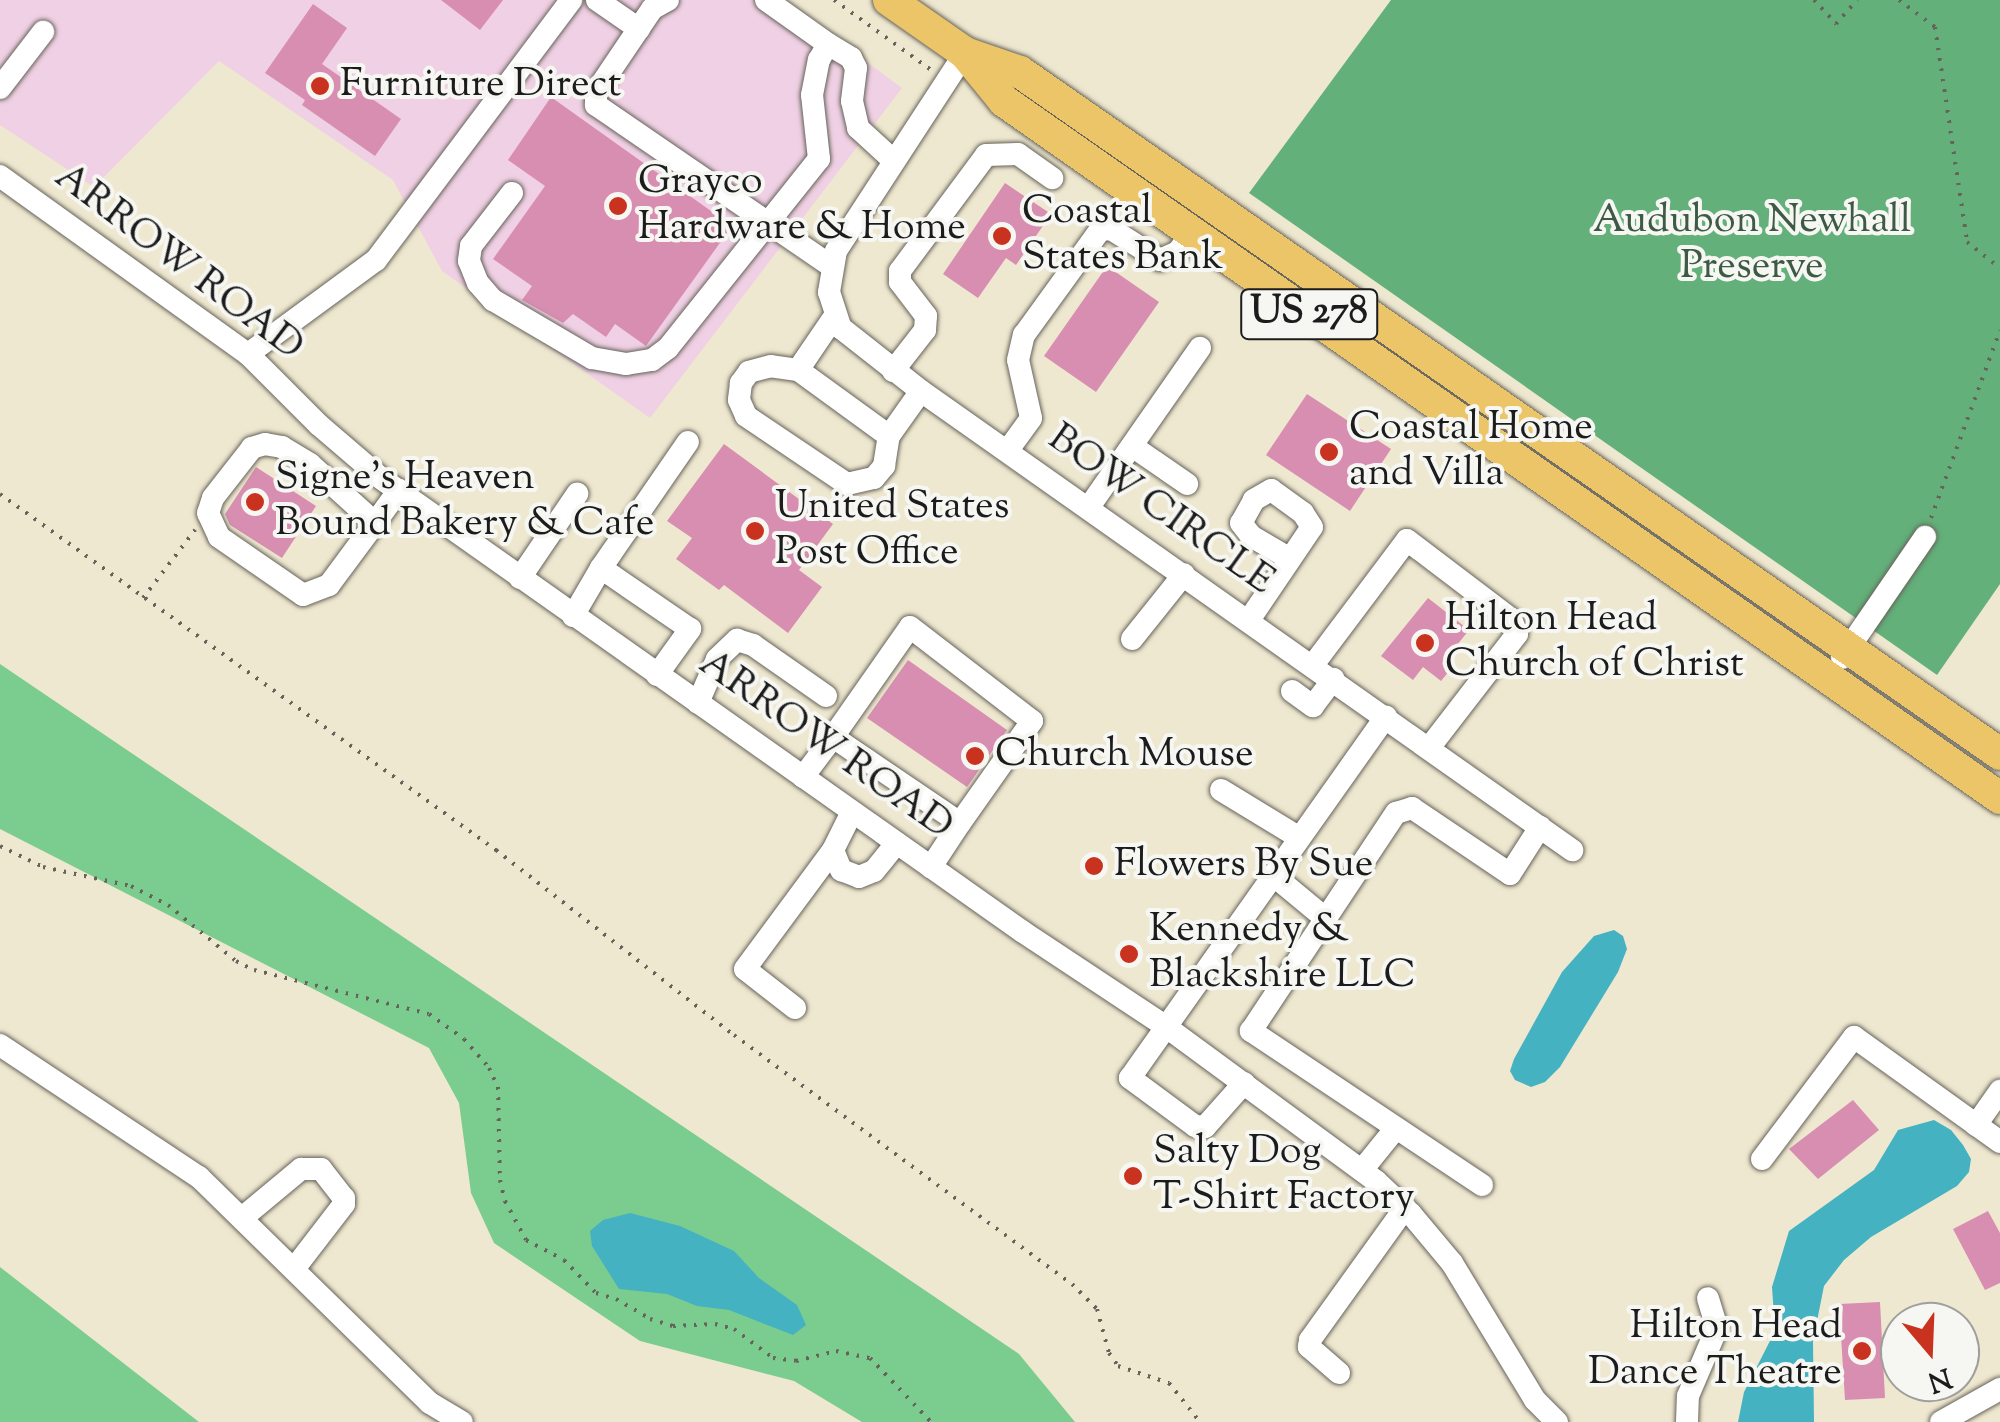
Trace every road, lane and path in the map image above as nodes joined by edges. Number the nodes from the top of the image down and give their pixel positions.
1 (570, 0) edge
2 (597, 0) edge
3 (668, 0) edge
4 (766, 0) edge
5 (889, 0) edge
6 (1814, 0) edge
7 (1857, 0) edge
8 (1899, 0) edge
9 (639, 29) junction
10 (43, 32) dead end
11 (828, 44) junction
12 (965, 53) junction
13 (0, 88) edge
14 (894, 161) junction
15 (0, 176) edge
16 (1052, 178) dead end
17 (512, 192) dead end
18 (768, 224) junction
19 (1192, 232) junction
20 (831, 266) junction
21 (2000, 268) edge
22 (834, 317) junction
23 (2000, 330) edge
24 (1200, 348) dead end
25 (248, 354) junction
26 (798, 370) junction
27 (893, 371) junction
28 (921, 391) junction
29 (889, 436) junction
30 (333, 437) junction
31 (688, 442) dead end
32 (1132, 446) junction
33 (1008, 450) junction
34 (310, 464) junction
35 (1188, 484) dead end
36 (399, 490) junction
37 (0, 494) edge
38 (578, 494) dead end
39 (1089, 507) junction
40 (208, 513) junction
41 (375, 523) junction
42 (1924, 537) joint
43 (1290, 559) dead end
44 (601, 568) junction
45 (1184, 574) junction
46 (520, 578) junction
47 (143, 598) junction
48 (573, 616) junction
49 (1248, 620) junction
50 (1132, 638) dead end
51 (1850, 648) junction
52 (1313, 665) junction
53 (658, 675) junction
54 (1828, 677) junction
55 (1334, 679) junction
56 (1292, 691) dead end
57 (826, 696) dead end
58 (698, 703) junction
59 (1386, 716) junction
60 (833, 736) junction
61 (1430, 748) junction
62 (2000, 754) edge
63 (803, 778) junction
64 (1221, 790) dead end
65 (2000, 798) edge
66 (852, 812) junction
67 (960, 823) junction
68 (1540, 827) junction
69 (1300, 838) junction
70 (897, 843) junction
71 (0, 846) edge
72 (832, 850) junction
73 (1572, 850) dead end
74 (931, 867) junction
75 (1273, 875) junction
76 (1326, 919) junction
77 (795, 1008) dead end
78 (1165, 1026) junction
79 (0, 1045) edge
80 (1244, 1083) junction
81 (2000, 1091) edge
82 (1976, 1125) junction
83 (1396, 1128) junction
84 (2000, 1142) edge
85 (1762, 1159) dead end
86 (1362, 1170) junction
87 (1482, 1185) dead end
88 (1405, 1208) junction
89 (242, 1218) junction
90 (294, 1269) junction
91 (1708, 1298) dead end
92 (1338, 1373) dead end
93 (2000, 1388) edge
94 (462, 1422) edge
95 (931, 1422) edge
96 (1200, 1422) edge
97 (1556, 1422) edge
98 (1687, 1422) edge
99 (1941, 1422) edge

1 - 25 street
2 - 9 street
3 - 9 street
4 - 11 street
5 - 12 highway, US 278
6 - 7 path
8 - 21 path
9 - 18 street
10 - 13 street
11 - 14 street
11 - 18 street
12 - 14 street
12 - 19 highway, US 278
12 - 51 highway, US 278
14 - 20 street
15 - 25 street, ARROW ROAD
16 - 27 street
17 - 18 street
18 - 20 street
19 - 33 street
19 - 54 highway, US 278
20 - 22 street
22 - 26 street
22 - 27 street, BOW CIRCLE
23 - 42 path
24 - 32 street
25 - 30 street, ARROW ROAD
26 - 29 street
26 - 29 street
27 - 28 street, BOW CIRCLE
28 - 29 street
28 - 33 street, BOW CIRCLE
30 - 34 street
30 - 36 street, ARROW ROAD
31 - 44 street
32 - 35 street
32 - 39 street
33 - 39 street, BOW CIRCLE
34 - 40 street
34 - 41 street
36 - 41 street
36 - 46 street, ARROW ROAD
37 - 47 path
38 - 46 street
39 - 45 street, BOW CIRCLE
40 - 41 street
40 - 47 path
42 - 51 street
43 - 49 street
44 - 48 street
44 - 53 street
45 - 49 street, BOW CIRCLE
45 - 50 street
46 - 48 street, ARROW ROAD
47 - 96 path
48 - 53 street, ARROW ROAD
49 - 52 street, BOW CIRCLE
51 - 54 street
51 - 62 highway, US 278
52 - 55 street, BOW CIRCLE
52 - 61 street
53 - 58 street, ARROW ROAD
54 - 65 highway, US 278
55 - 56 street
55 - 59 street, BOW CIRCLE
57 - 58 street
58 - 63 street, ARROW ROAD
59 - 61 street, BOW CIRCLE
59 - 69 street
60 - 63 street
60 - 67 street
60 - 67 street
61 - 68 street, BOW CIRCLE
63 - 66 street, ARROW ROAD
64 - 69 street
66 - 70 street, ARROW ROAD
66 - 72 street
67 - 74 street
68 - 73 street, BOW CIRCLE
68 - 76 street
69 - 75 street
70 - 72 street
70 - 74 street, ARROW ROAD
71 - 95 path
72 - 77 street
74 - 78 street, ARROW ROAD
75 - 76 street
75 - 78 street
76 - 83 street
78 - 80 street, ARROW ROAD
78 - 80 street
79 - 89 street
80 - 86 street, ARROW ROAD
81 - 82 street
82 - 84 street
82 - 85 street
83 - 86 street
83 - 87 street
86 - 88 street, ARROW ROAD
88 - 92 street
88 - 97 street, ARROW ROAD
89 - 90 street
89 - 90 street
90 - 94 street
91 - 98 street
93 - 99 street

